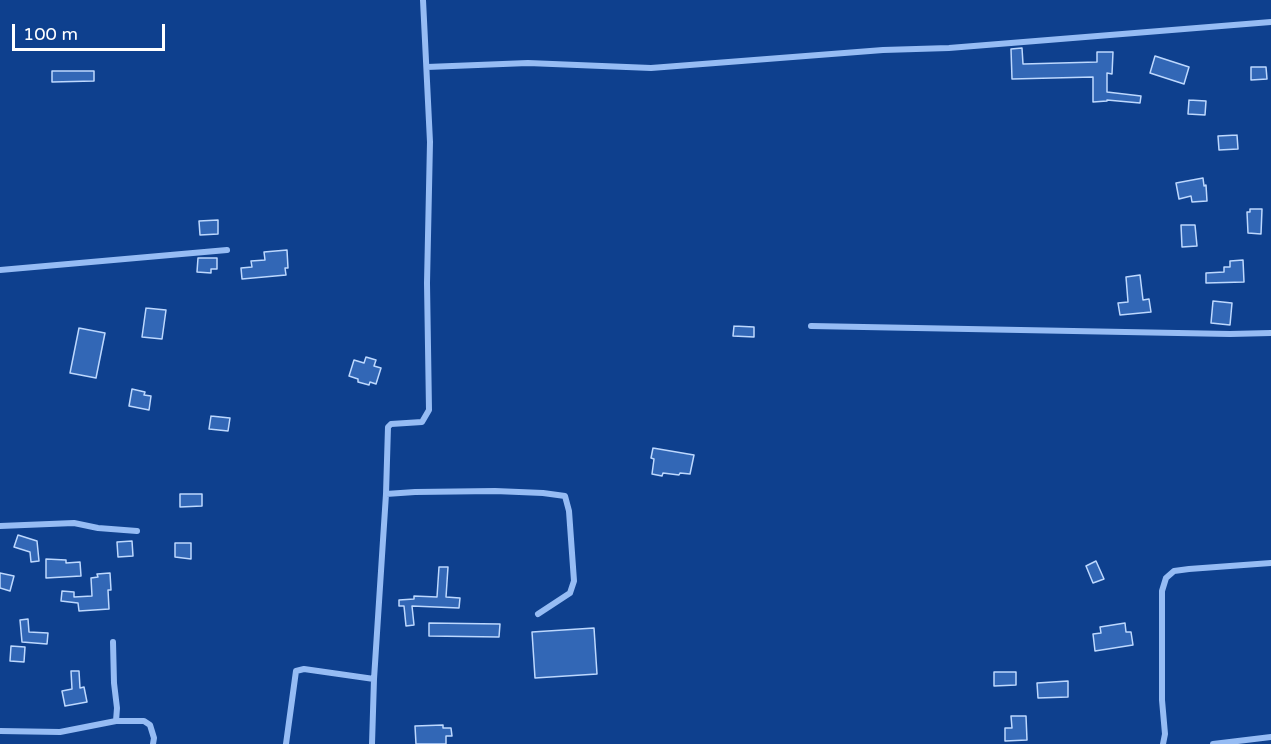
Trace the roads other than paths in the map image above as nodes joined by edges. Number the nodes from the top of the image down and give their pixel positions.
1 (423, 0) edge
2 (1271, 22) edge
3 (427, 67) junction
4 (227, 250) dead end
5 (0, 270) edge
6 (811, 327) dead end
7 (1271, 333) edge
8 (386, 494) junction
9 (0, 525) edge
10 (137, 531) dead end
11 (1271, 563) edge
12 (538, 614) dead end
13 (113, 642) dead end
14 (374, 679) junction
15 (117, 722) junction
16 (0, 731) edge
17 (1271, 737) edge
18 (153, 744) edge
19 (286, 744) edge
20 (372, 744) edge
21 (1163, 744) edge
22 (1213, 744) edge

1 - 3 street
2 - 3 street
3 - 8 street
4 - 5 street
6 - 7 street
8 - 12 street
8 - 14 street
9 - 10 street
11 - 21 street
13 - 15 street
14 - 19 street
14 - 20 street
15 - 16 street
15 - 18 street
17 - 22 street

